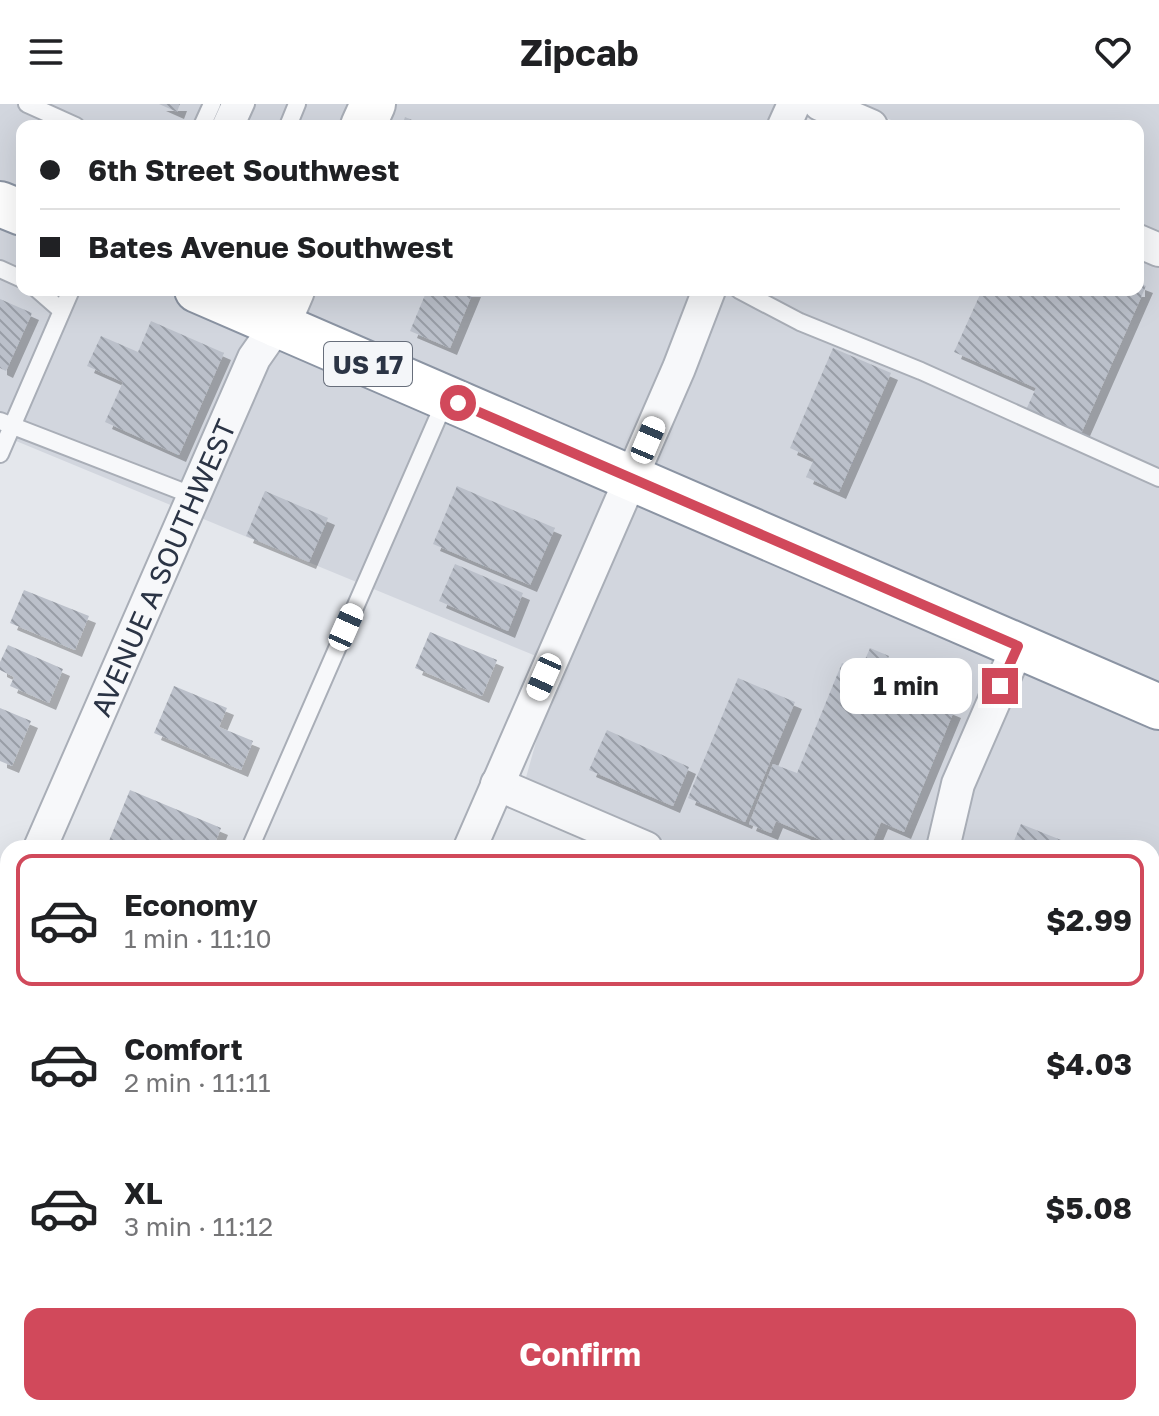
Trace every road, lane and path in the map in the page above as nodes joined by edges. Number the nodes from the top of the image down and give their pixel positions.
1 (27, 104) edge
2 (820, 104) edge
3 (63, 120) edge
4 (857, 120) edge
5 (45, 296) edge
6 (68, 296) edge
7 (226, 296) edge
8 (707, 296) edge
9 (750, 296) edge
10 (284, 308) edge
11 (62, 311) junction
12 (446, 398) junction
13 (6, 423) edge
14 (0, 454) edge
15 (631, 478) junction
16 (1159, 478) edge
17 (194, 496) junction
18 (1018, 646) junction
19 (1159, 707) edge
20 (497, 784) junction
21 (44, 840) edge
22 (253, 840) edge
23 (473, 840) edge
24 (627, 840) edge
25 (945, 840) edge

1 - 3 lane
2 - 4 street
5 - 11 lane
6 - 11 lane
7 - 10 main road, US 17
8 - 15 street
9 - 16 lane
10 - 12 main road, US 17
10 - 17 street, AVENUE A SOUTHWEST
11 - 13 lane
12 - 15 main road, US 17
12 - 22 lane
13 - 14 lane
13 - 17 lane
15 - 18 main road, US 17
15 - 20 street
17 - 21 street, AVENUE A SOUTHWEST
18 - 19 main road, US 17
18 - 25 street
20 - 23 street
20 - 24 street

